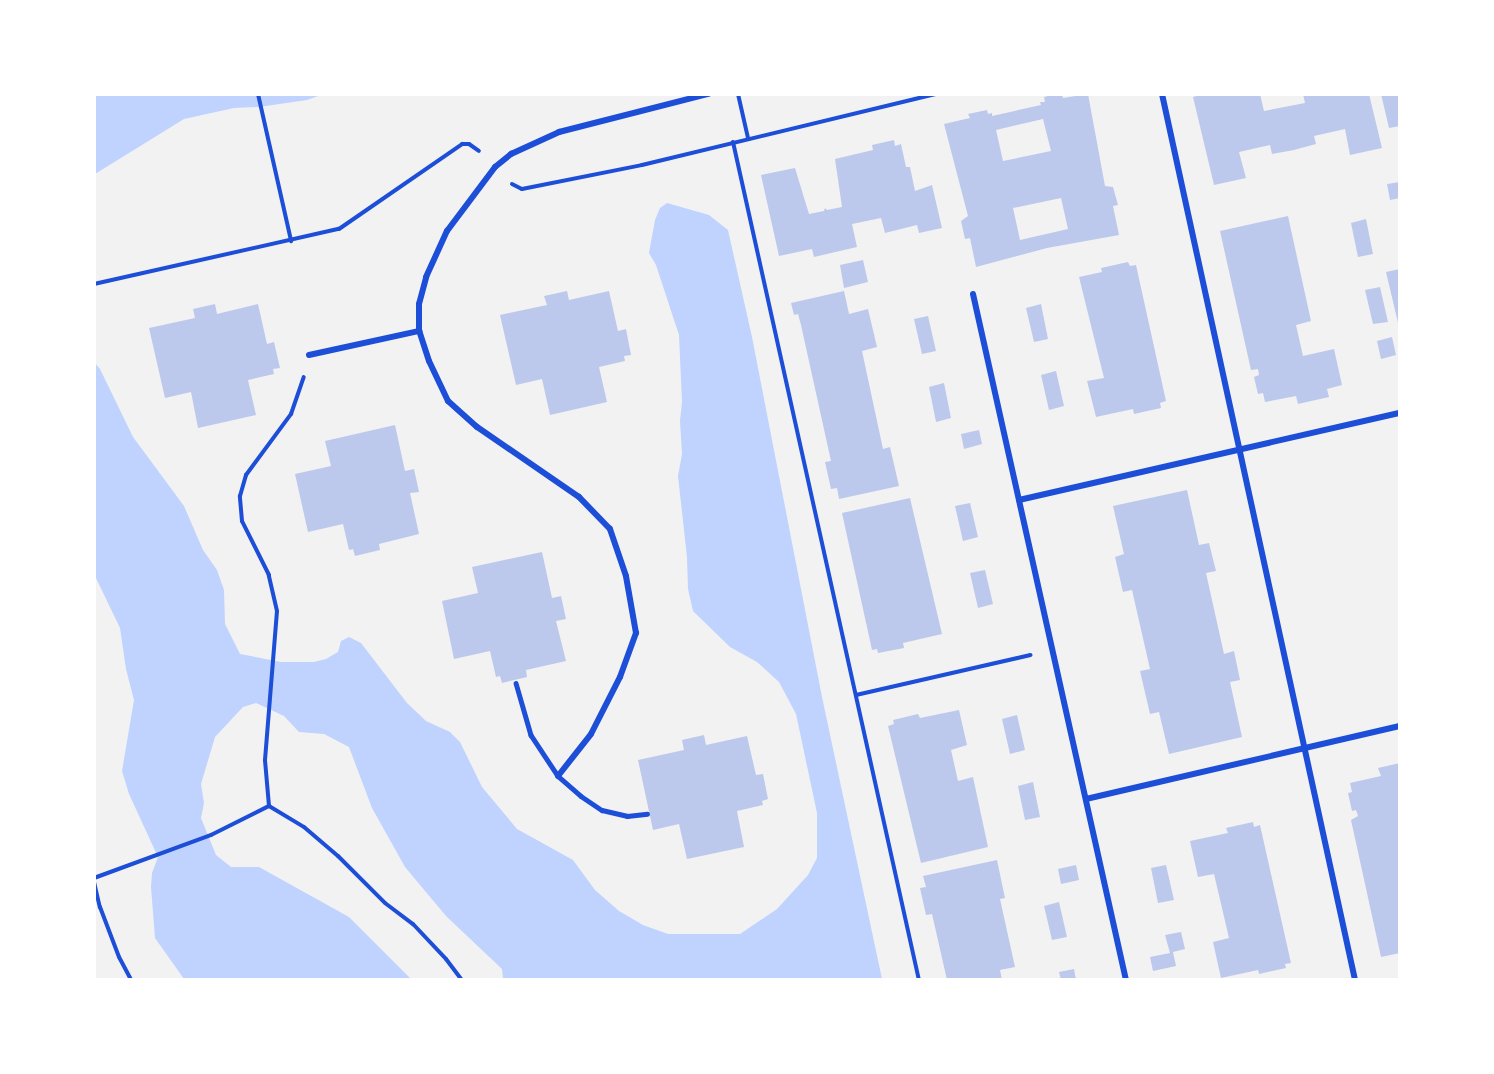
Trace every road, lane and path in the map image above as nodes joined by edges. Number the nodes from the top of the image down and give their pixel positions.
1 (258, 94) edge
2 (708, 94) edge
3 (738, 94) edge
4 (936, 94) edge
5 (1162, 94) edge
6 (748, 138) junction
7 (732, 142) junction
8 (495, 167) junction
9 (291, 241) junction
10 (94, 284) edge
11 (973, 294) dead end
12 (419, 331) junction
13 (309, 355) joint
14 (1400, 413) edge
15 (1239, 450) junction
16 (1019, 500) junction
17 (1053, 650) junction
18 (516, 683) dead end
19 (856, 695) junction
20 (1400, 726) edge
21 (1305, 748) junction
22 (558, 776) junction
23 (1086, 799) junction
24 (269, 806) junction
25 (647, 814) dead end
26 (94, 880) edge
27 (131, 980) edge
28 (462, 980) edge
29 (919, 980) edge
30 (1126, 980) edge
31 (1355, 980) edge

1 - 9 path
2 - 8 street
3 - 6 path
4 - 6 path
5 - 15 street
6 - 7 path
7 - 8 path
7 - 19 path
8 - 9 path
8 - 12 street
9 - 10 path
11 - 16 street
12 - 13 street
12 - 22 street
13 - 24 path
14 - 15 street
15 - 16 street
15 - 21 street
16 - 17 street
17 - 19 path
17 - 23 street
18 - 22 lane
19 - 29 path
20 - 21 street
21 - 23 street
21 - 31 street
22 - 25 lane
23 - 30 street
24 - 26 path
24 - 28 path
26 - 27 path

